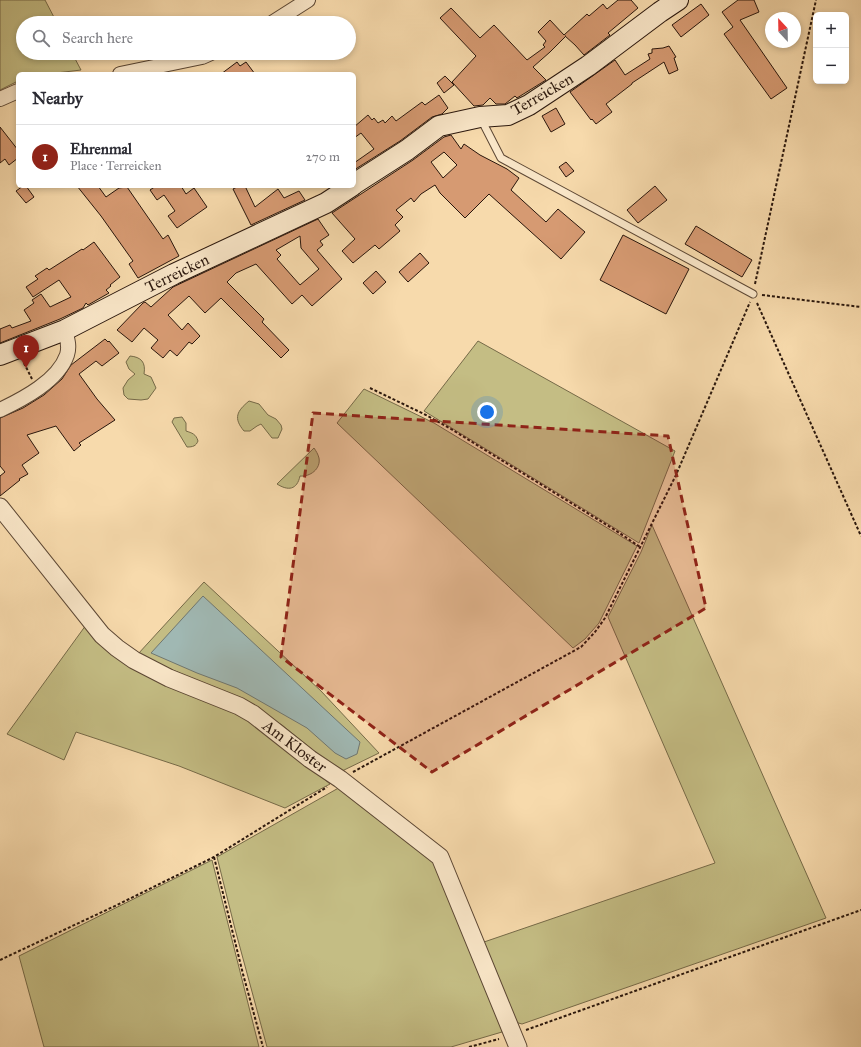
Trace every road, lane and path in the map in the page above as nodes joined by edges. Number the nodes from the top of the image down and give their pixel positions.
1 (308, 0) edge
2 (678, 0) edge
3 (816, 0) edge
4 (283, 16) edge
5 (188, 60) edge
6 (130, 72) edge
7 (16, 91) edge
8 (0, 99) edge
9 (480, 117) junction
10 (356, 183) edge
11 (348, 188) edge
12 (753, 294) junction
13 (861, 307) edge
14 (65, 330) junction
15 (9, 352) edge
16 (370, 388) dead end
17 (37, 389) junction
18 (0, 410) edge
19 (0, 507) edge
20 (861, 536) edge
21 (640, 547) junction
22 (340, 779) junction
23 (214, 857) junction
24 (861, 910) edge
25 (0, 960) edge
26 (516, 1041) edge
27 (263, 1047) edge
28 (469, 1047) edge

1 - 4 street
2 - 9 main road, Terreicken
3 - 12 path
5 - 6 street
7 - 8 street
9 - 10 main road, Terreicken
9 - 12 lane
11 - 14 main road, Terreicken
12 - 13 path
12 - 20 path
12 - 21 path
14 - 15 main road, Terreicken
14 - 17 street
15 - 17 path
16 - 21 path
17 - 18 street
19 - 22 street, Am Kloster
21 - 22 path
22 - 23 path
22 - 26 street, Am Kloster
23 - 25 path
23 - 27 path
24 - 26 path
26 - 28 path

